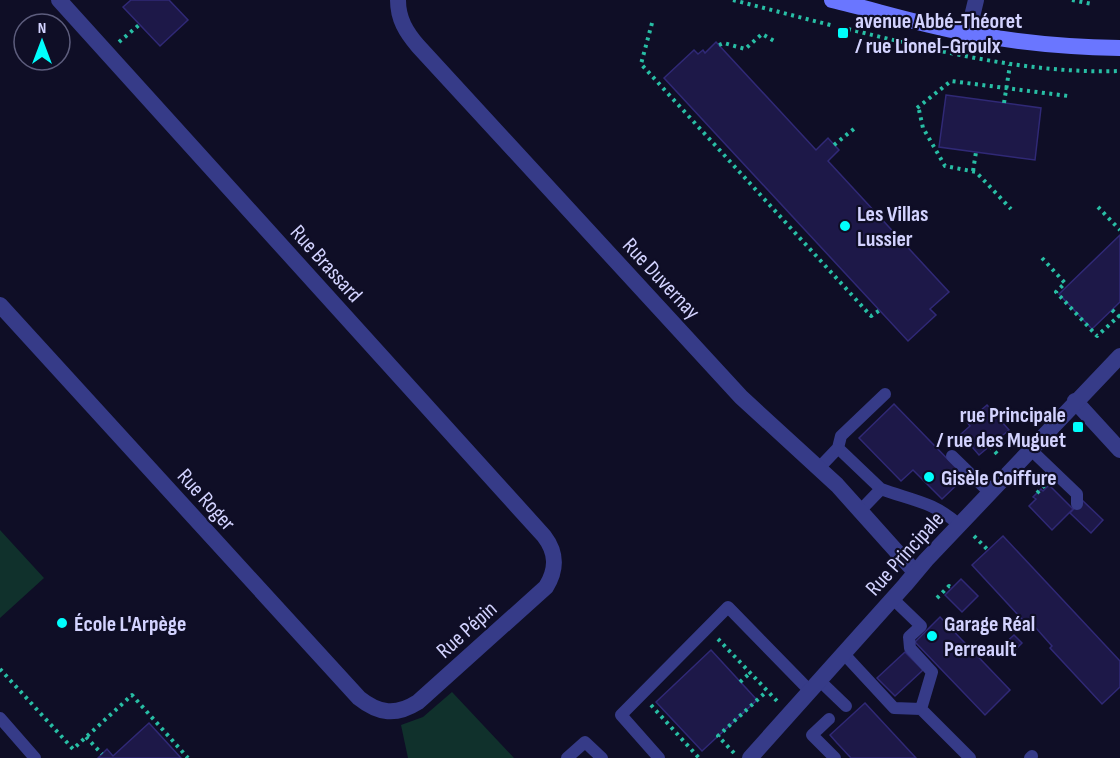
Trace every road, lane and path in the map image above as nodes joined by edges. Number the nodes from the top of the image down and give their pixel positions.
1 (59, 0) edge
2 (398, 0) edge
3 (733, 0) edge
4 (832, 0) edge
5 (976, 0) edge
6 (1072, 0) edge
7 (1092, 4) dead end
8 (652, 23) dead end
9 (139, 25) dead end
10 (834, 26) dead end
11 (848, 29) dead end
12 (968, 33) junction
13 (774, 41) dead end
14 (719, 45) dead end
15 (1120, 48) edge
16 (107, 53) junction
17 (1010, 65) junction
18 (1120, 71) edge
19 (1006, 88) junction
20 (1068, 96) dead end
21 (1004, 103) dead end
22 (855, 128) dead end
23 (834, 145) dead end
24 (976, 152) dead end
25 (973, 171) junction
26 (1098, 207) dead end
27 (1011, 209) dead end
28 (1120, 230) edge
29 (1042, 258) dead end
30 (0, 306) edge
31 (880, 310) dead end
32 (1112, 310) dead end
33 (1119, 316) edge
34 (1120, 356) edge
35 (885, 394) dead end
36 (1075, 401) junction
37 (838, 448) junction
38 (1030, 449) junction
39 (1120, 450) edge
40 (952, 456) dead end
41 (819, 468) junction
42 (1047, 483) dead end
43 (881, 489) junction
44 (989, 492) junction
45 (1037, 493) dead end
46 (1077, 504) dead end
47 (859, 512) junction
48 (965, 529) junction
49 (988, 550) dead end
50 (555, 559) joint
51 (915, 572) junction
52 (952, 588) dead end
53 (937, 598) dead end
54 (893, 599) junction
55 (720, 642) dead end
56 (844, 654) junction
57 (0, 669) edge
58 (750, 673) junction
59 (740, 682) dead end
60 (815, 686) junction
61 (767, 691) junction
62 (656, 696) dead end
63 (779, 704) dead end
64 (846, 706) dead end
65 (921, 710) junction
66 (388, 712) joint
67 (0, 718) edge
68 (829, 719) dead end
69 (86, 737) junction
70 (102, 754) dead end
71 (743, 756) edge
72 (35, 758) edge
73 (189, 758) edge
74 (567, 758) edge
75 (602, 758) edge
76 (659, 758) edge
77 (699, 758) edge
78 (835, 758) edge
79 (970, 758) edge

1 - 16 street, Rue Brassard
2 - 41 street, Rue Duvernay
3 - 10 path
4 - 12 main road
5 - 12 street
6 - 7 path
8 - 31 path
9 - 16 path
11 - 17 path
12 - 15 main road
13 - 14 path
16 - 50 street, Rue Brassard
17 - 18 path
17 - 19 path
19 - 20 path
19 - 21 path
19 - 25 path
22 - 23 path
24 - 25 path
25 - 27 path
26 - 28 path
29 - 33 path
30 - 66 street, Rue Roger
32 - 33 path
34 - 36 street, Rue Principale
35 - 37 lane
36 - 38 street, Rue Principale
36 - 39 street
37 - 41 lane
37 - 43 lane
38 - 44 street, Rue Principale
38 - 46 lane
40 - 44 lane
41 - 47 street, Rue Duvernay
42 - 45 path
43 - 47 lane
43 - 48 lane
44 - 48 street, Rue Principale
47 - 51 street, Rue Duvernay
48 - 49 path
48 - 51 street, Rue Principale
50 - 66 street, Rue Pépin
51 - 54 street, Rue Principale
52 - 53 path
54 - 56 street, Rue Principale
54 - 65 lane
55 - 58 path
56 - 60 street, Rue Principale
56 - 65 lane
57 - 69 path
58 - 59 path
58 - 61 path
60 - 64 lane
60 - 71 street, Rue Principale
60 - 76 lane
61 - 63 path
61 - 71 path
62 - 77 path
65 - 79 lane
67 - 72 lane
68 - 78 lane
69 - 70 path
69 - 73 path
74 - 75 lane

